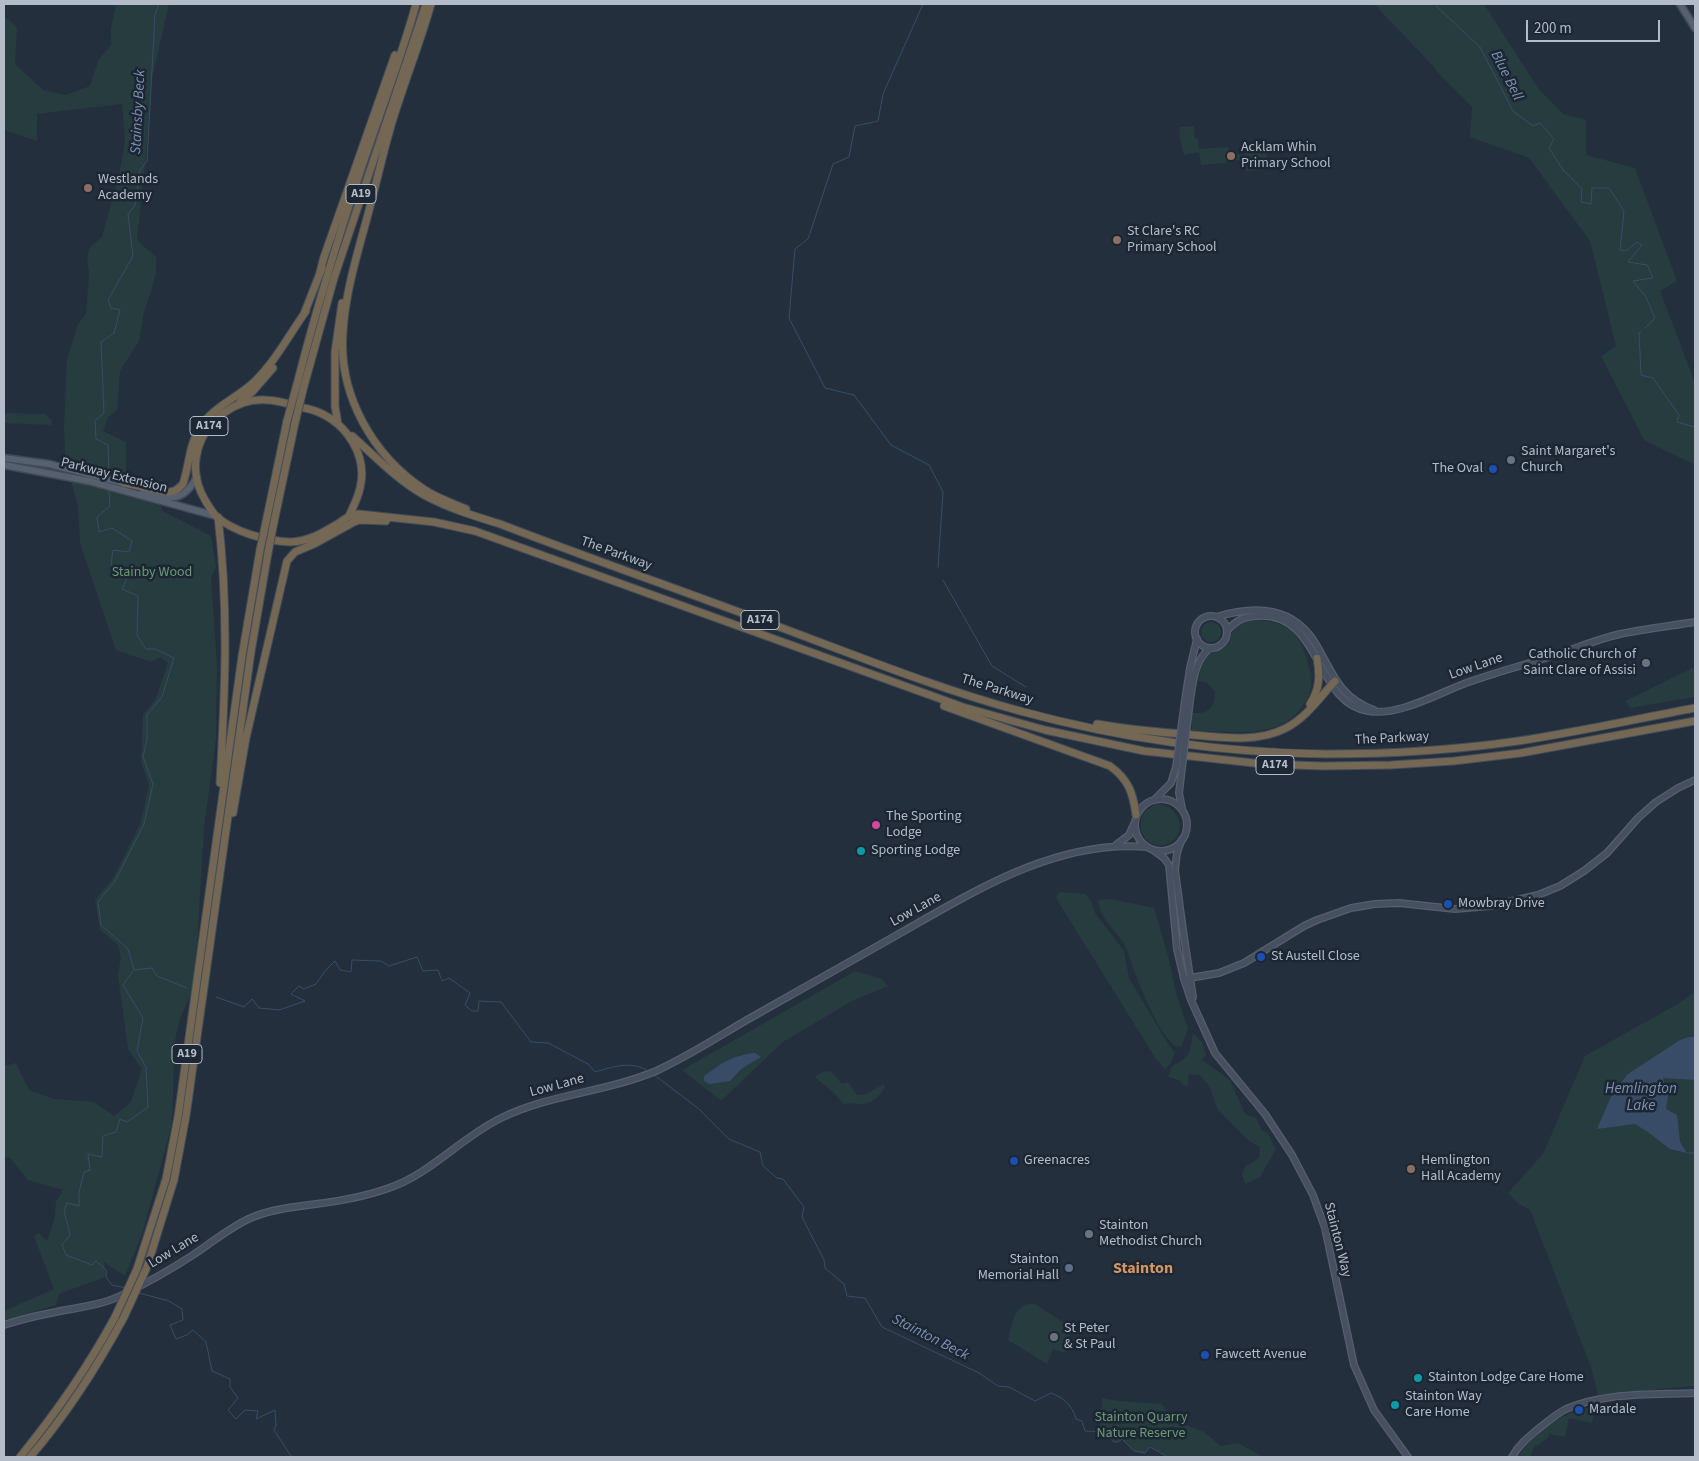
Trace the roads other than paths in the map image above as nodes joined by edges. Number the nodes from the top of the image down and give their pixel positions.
1 (415, 4) edge
2 (426, 4) edge
3 (431, 4) edge
4 (1680, 4) edge
5 (1695, 28) edge
6 (350, 202) junction
7 (361, 240) junction
8 (320, 272) junction
9 (306, 311) junction
10 (300, 385) junction
11 (234, 406) junction
12 (340, 427) junction
13 (4, 458) edge
14 (4, 466) edge
15 (197, 477) junction
16 (90, 478) junction
17 (122, 485) junction
18 (217, 516) junction
19 (348, 517) junction
20 (270, 522) junction
21 (500, 524) junction
22 (454, 526) junction
23 (341, 529) junction
24 (1216, 617) junction
25 (1695, 622) edge
26 (1227, 631) junction
27 (1197, 639) junction
28 (1210, 648) junction
29 (1317, 658) junction
30 (864, 672) junction
31 (1334, 683) junction
32 (1188, 701) junction
33 (1695, 708) edge
34 (1020, 711) junction
35 (1298, 720) junction
36 (1695, 721) edge
37 (1179, 767) junction
38 (1695, 780) edge
39 (1154, 800) junction
40 (1184, 813) junction
41 (1136, 819) junction
42 (217, 836) junction
43 (1182, 839) junction
44 (1112, 846) junction
45 (1150, 848) junction
46 (223, 850) junction
47 (1187, 979) junction
48 (4, 1326) edge
49 (1695, 1393) edge
50 (20, 1457) edge
51 (30, 1457) edge
52 (1408, 1457) edge
53 (1512, 1457) edge

1 - 6 highway, A19
1 - 8 highway
2 - 10 highway, A19
3 - 7 highway
4 - 5 main road
6 - 8 highway
6 - 10 highway, A19
7 - 12 highway
7 - 21 highway
8 - 9 highway
9 - 11 highway
9 - 17 highway
10 - 20 highway, A19, bridge
11 - 12 highway, A174
11 - 15 highway, A174
12 - 19 highway, A174
12 - 21 highway, The Parkway / A174
13 - 16 main road, Parkway Extension / A174
14 - 16 main road, Parkway Extension / A174
15 - 17 main road, Parkway Extension / A174
15 - 18 highway, A174
16 - 17 main road, Parkway Extension / A174
17 - 18 main road, Parkway Extension / A174
18 - 19 highway, A174
18 - 42 highway
19 - 22 highway, The Parkway / A174
19 - 23 highway
20 - 42 highway, A19, bridge
20 - 46 highway, A19, bridge
21 - 34 highway, The Parkway / A174
22 - 23 highway
22 - 30 highway, The Parkway / A174
23 - 46 highway
24 - 26 main road
24 - 27 main road
24 - 31 main road, Low Lane
25 - 31 main road, Low Lane
26 - 28 main road
26 - 29 main road, Low Lane
27 - 28 main road
27 - 32 main road
28 - 32 main road
29 - 31 main road, Low Lane
29 - 35 highway
30 - 36 highway, The Parkway / A174
30 - 41 highway
31 - 35 highway
32 - 37 main road, bridge
33 - 34 highway, The Parkway / A174
34 - 35 highway
37 - 39 main road
37 - 40 main road
38 - 47 main road
39 - 40 main road
39 - 41 main road
40 - 43 main road
41 - 44 main road, Low Lane
41 - 45 main road
42 - 50 highway, A19, bridge
43 - 45 main road
43 - 47 main road, Stainton Way
44 - 45 main road, Low Lane
44 - 48 main road, Low Lane, bridge
45 - 47 main road, Stainton Way
46 - 51 highway, A19, bridge
47 - 52 main road, Stainton Way
49 - 53 main road

